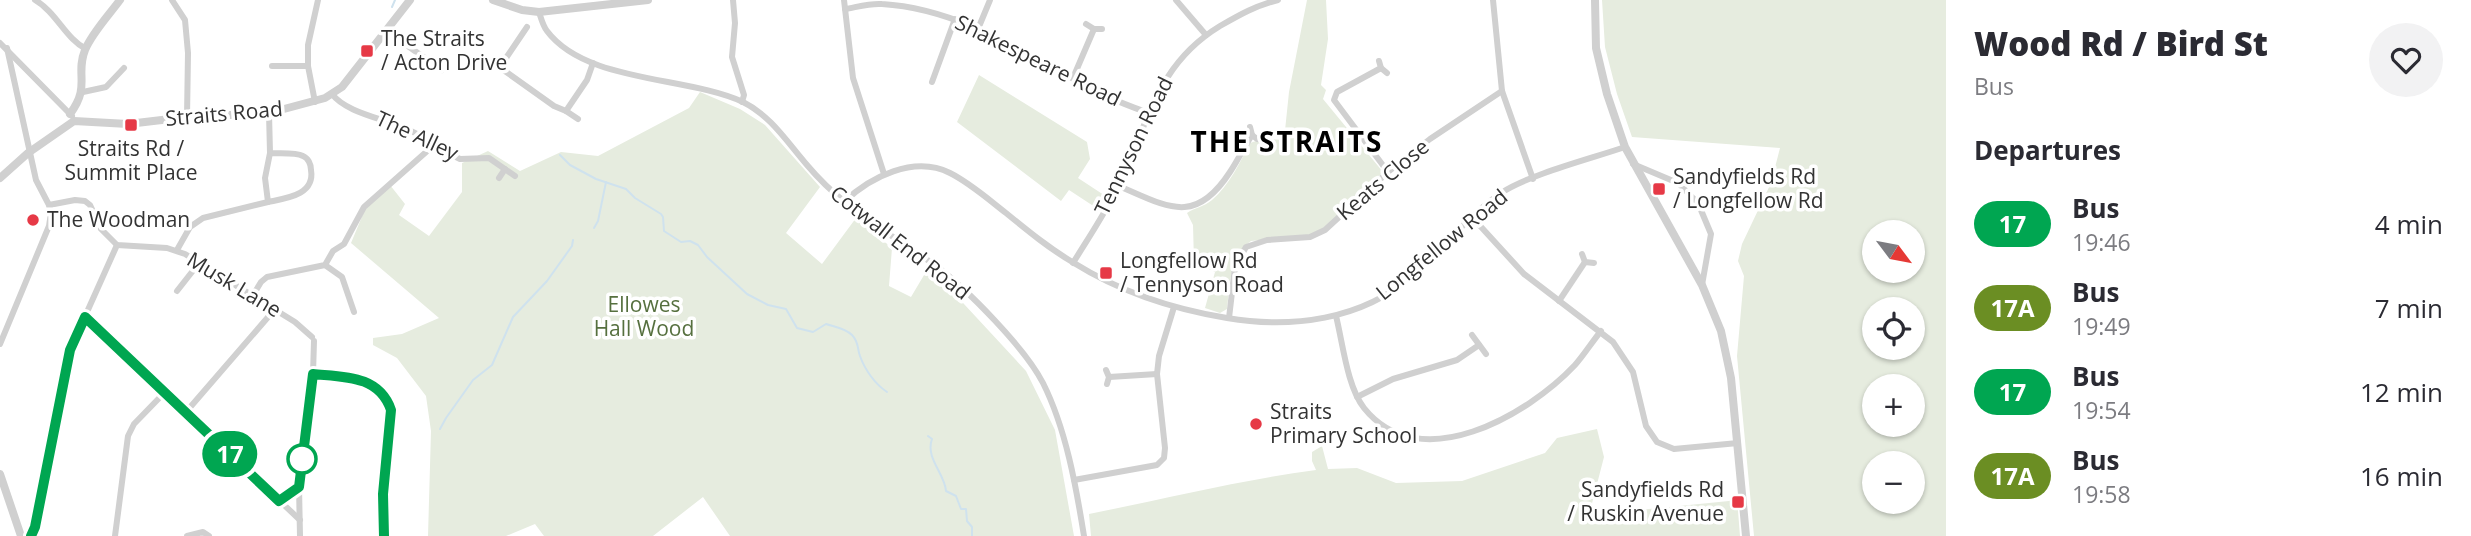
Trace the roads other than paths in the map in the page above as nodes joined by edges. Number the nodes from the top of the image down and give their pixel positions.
1 (120, 0) edge
2 (172, 0) edge
3 (318, 0) edge
4 (410, 0) edge
5 (493, 0) edge
6 (648, 0) edge
7 (733, 0) edge
8 (844, 0) edge
9 (990, 0) edge
10 (1176, 0) edge
11 (1278, 0) edge
12 (1493, 0) edge
13 (1595, 0) edge
14 (40, 1) edge
15 (845, 9) junction
16 (539, 12) junction
17 (955, 19) junction
18 (1086, 24) dead end
19 (527, 27) dead end
20 (978, 29) junction
21 (1094, 29) junction
22 (1102, 29) dead end
23 (385, 30) junction
24 (1206, 35) junction
25 (0, 43) edge
26 (7, 48) junction
27 (86, 48) junction
28 (593, 63) junction
29 (272, 66) dead end
30 (308, 66) junction
31 (1382, 67) dead end
32 (124, 68) dead end
33 (442, 70) dead end
34 (1073, 78) junction
35 (932, 82) dead end
36 (1503, 91) junction
37 (83, 92) junction
38 (332, 94) junction
39 (315, 102) junction
40 (742, 102) junction
41 (566, 111) junction
42 (268, 113) junction
43 (1148, 113) junction
44 (72, 117) junction
45 (187, 117) junction
46 (578, 119) dead end
47 (1250, 127) dead end
48 (434, 145) junction
49 (1625, 147) junction
50 (28, 153) junction
51 (270, 153) junction
52 (1633, 164) junction
53 (505, 169) junction
54 (1388, 172) junction
55 (884, 174) junction
56 (1, 175) edge
57 (515, 176) dead end
58 (499, 177) dead end
59 (1533, 179) junction
60 (1119, 186) junction
61 (268, 201) junction
62 (844, 202) junction
63 (49, 205) junction
64 (1472, 217) junction
65 (117, 245) junction
66 (177, 250) junction
67 (199, 263) junction
68 (1073, 263) junction
69 (1594, 263) dead end
70 (324, 265) junction
71 (1702, 285) junction
72 (177, 291) dead end
73 (252, 297) junction
74 (1559, 301) junction
75 (1174, 307) junction
76 (275, 309) junction
77 (354, 312) dead end
78 (1336, 316) junction
79 (85, 317) junction
80 (1229, 318) junction
81 (1601, 331) junction
82 (1472, 335) dead end
83 (0, 344) edge
84 (1479, 345) junction
85 (1486, 354) dead end
86 (313, 374) junction
87 (1157, 374) junction
88 (1107, 377) dead end
89 (166, 391) junction
90 (1357, 397) junction
91 (186, 412) junction
92 (1738, 443) junction
93 (0, 474) edge
94 (1074, 480) junction
95 (299, 487) junction
96 (279, 501) junction
97 (300, 520) junction
98 (21, 536) edge
99 (31, 536) edge
100 (115, 536) edge
101 (187, 536) edge
102 (209, 536) edge
103 (300, 536) edge
104 (383, 536) edge
105 (1084, 536) edge
106 (1746, 536) edge

1 - 27 street
2 - 45 street
3 - 30 street
4 - 23 street, Straits Road
5 - 16 street
6 - 16 street
7 - 40 street
8 - 15 street
9 - 20 street
10 - 24 street
11 - 24 street, Tennyson Road
12 - 36 street
13 - 49 street
14 - 27 street
15 - 17 street, Shakespeare Road
15 - 55 street
16 - 28 street, Cotwall End Road
17 - 20 street, Shakespeare Road
17 - 35 street
18 - 21 street
19 - 41 street
20 - 34 street, Shakespeare Road
21 - 22 street
21 - 34 street
23 - 33 street
23 - 38 street, Straits Road
24 - 43 street, Tennyson Road
25 - 26 street
26 - 44 street
26 - 50 street
27 - 37 street
28 - 40 street, Cotwall End Road
28 - 41 street
29 - 30 street
30 - 39 street
31 - 54 street
32 - 37 street
34 - 43 street, Shakespeare Road
36 - 54 street, Keats Close
36 - 59 street
37 - 44 street
38 - 39 street, Straits Road
38 - 48 street, The Alley
39 - 42 street, Straits Road
40 - 62 street, Cotwall End Road
41 - 46 street
42 - 45 street, Straits Road
42 - 51 street
43 - 60 street, Tennyson Road
44 - 45 street, Straits Road
44 - 50 street
47 - 60 street
48 - 53 street, The Alley
48 - 70 street
49 - 52 street
49 - 59 street, Longfellow Road
50 - 56 street
50 - 63 street
51 - 61 street
51 - 61 street
52 - 71 street
52 - 71 street
53 - 57 street, The Alley
53 - 58 street
54 - 80 street, Keats Close
55 - 62 street, Longfellow Road
55 - 68 street, Longfellow Road
59 - 64 street, Longfellow Road
60 - 68 street, Tennyson Road
61 - 66 street
62 - 94 street, Cotwall End Road
63 - 65 street
63 - 83 street
64 - 74 street
64 - 78 street, Longfellow Road
65 - 66 street, Musk Lane
65 - 79 street
66 - 67 street, Musk Lane
67 - 72 street
67 - 73 street, Musk Lane
68 - 75 street, Longfellow Road
69 - 74 street
70 - 73 street
70 - 77 street
71 - 92 street
73 - 76 street, Musk Lane
74 - 81 street
75 - 80 street, Longfellow Road
75 - 87 street
76 - 86 street, Musk Lane
76 - 91 street
78 - 80 street, Longfellow Road
78 - 90 street
79 - 89 street
79 - 99 street
81 - 90 street
81 - 92 street
82 - 84 street
84 - 85 street
84 - 90 street
86 - 95 street
86 - 104 street
87 - 88 street
87 - 94 street
89 - 91 street
89 - 100 street
91 - 96 street
92 - 106 street
93 - 98 street
94 - 105 street, Cotwall End Road
95 - 96 street
95 - 97 street
96 - 97 street
97 - 103 street
101 - 102 street

